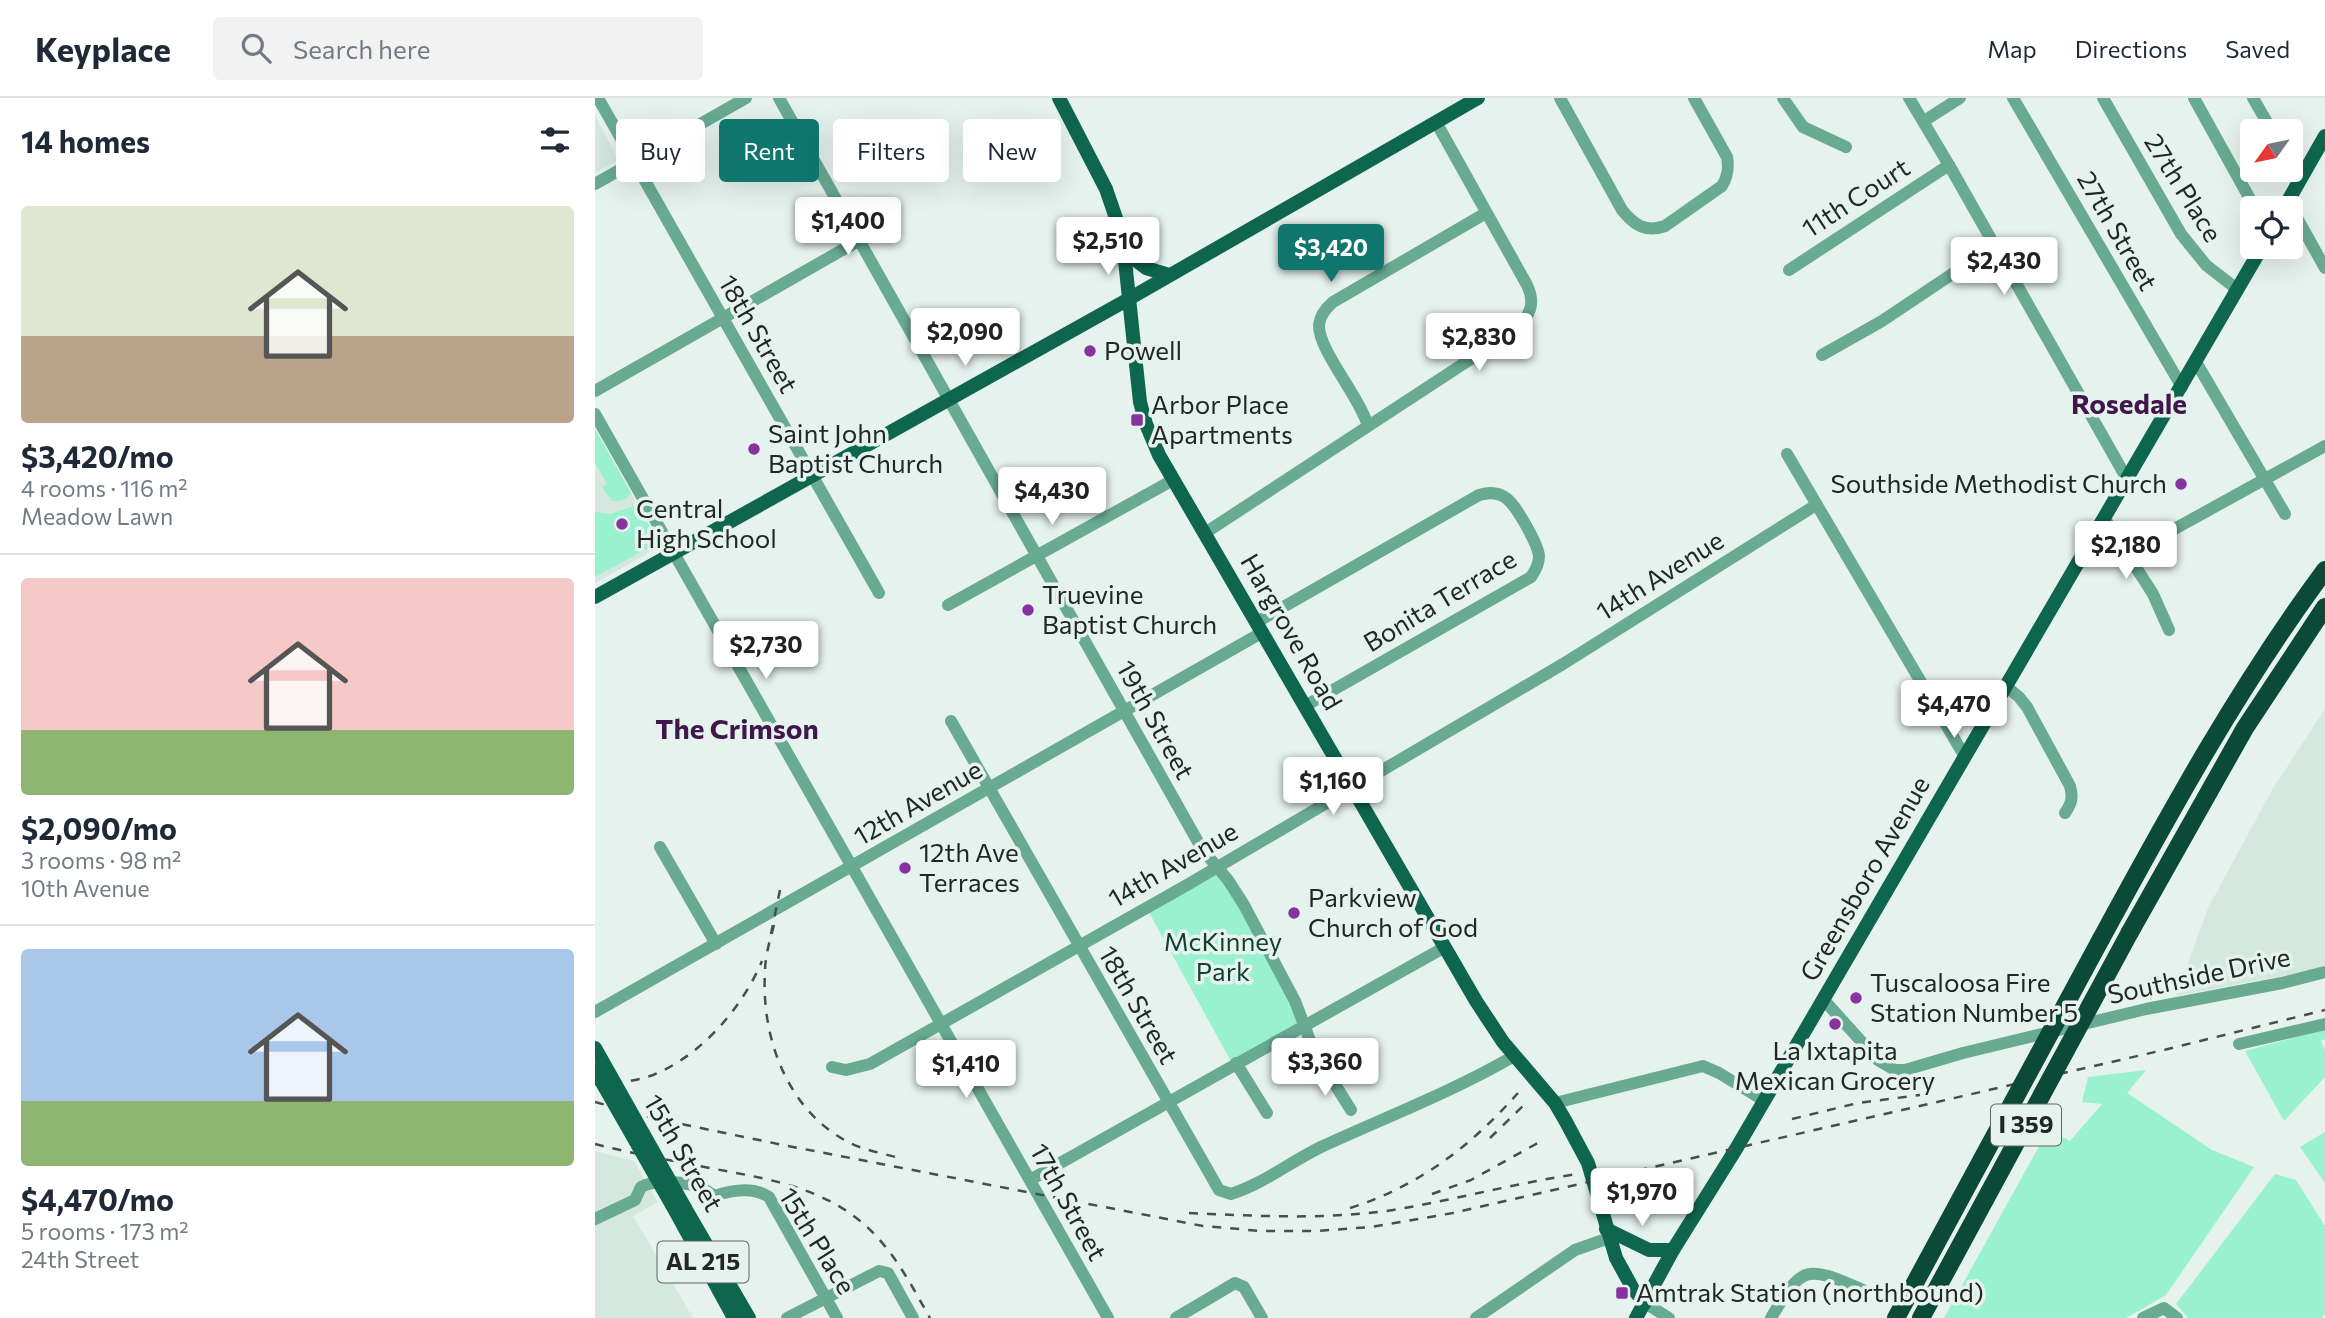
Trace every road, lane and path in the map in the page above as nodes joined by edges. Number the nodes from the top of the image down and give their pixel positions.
1 (598, 98) edge
2 (746, 98) edge
3 (779, 98) edge
4 (1059, 98) edge
5 (1478, 98) edge
6 (1560, 98) edge
7 (1694, 98) edge
8 (1783, 98) edge
9 (1909, 98) edge
10 (1959, 98) edge
11 (2013, 98) edge
12 (2103, 98) edge
13 (2194, 98) edge
14 (2253, 98) edge
15 (2265, 119) edge
16 (705, 121) edge
17 (1924, 121) junction
18 (1436, 122) junction
19 (616, 130) edge
20 (2325, 136) edge
21 (1846, 147) dead end
22 (1949, 165) junction
23 (616, 172) edge
24 (2303, 175) edge
25 (646, 182) edge
26 (595, 184) edge
27 (2248, 196) edge
28 (1486, 213) junction
29 (2303, 232) edge
30 (858, 241) junction
31 (1994, 246) junction
32 (1124, 251) junction
33 (2255, 259) edge
34 (2325, 268) edge
35 (1789, 270) dead end
36 (1169, 275) junction
37 (2238, 290) junction
38 (1127, 300) junction
39 (723, 319) junction
40 (1822, 355) dead end
41 (2196, 362) junction
42 (2182, 387) junction
43 (595, 391) edge
44 (947, 399) junction
45 (595, 414) edge
46 (1369, 426) junction
47 (2325, 446) edge
48 (1787, 454) dead end
49 (812, 474) junction
50 (1173, 480) junction
51 (2127, 480) junction
52 (2264, 480) junction
53 (1816, 505) junction
54 (2285, 514) dead end
55 (2105, 519) junction
56 (1205, 533) junction
57 (673, 552) junction
58 (2129, 554) junction
59 (1036, 555) junction
60 (2325, 570) edge
61 (879, 593) dead end
62 (595, 597) edge
63 (948, 605) dead end
64 (2325, 607) edge
65 (1260, 627) junction
66 (2169, 630) dead end
67 (2007, 687) junction
68 (1305, 706) junction
69 (1125, 712) junction
70 (951, 721) dead end
71 (1965, 757) junction
72 (1352, 787) junction
73 (989, 789) junction
74 (2065, 813) dead end
75 (660, 847) dead end
76 (852, 867) junction
77 (1217, 867) junction
78 (716, 944) junction
79 (1079, 947) junction
80 (1445, 947) junction
81 (2325, 972) edge
82 (1823, 999) junction
83 (595, 1012) edge
84 (941, 1023) junction
85 (2325, 1024) edge
86 (1305, 1025) junction
87 (2239, 1044) dead end
88 (595, 1048) edge
89 (1514, 1056) junction
90 (1236, 1063) junction
91 (832, 1067) dead end
92 (595, 1070) edge
93 (1763, 1100) junction
94 (1169, 1102) junction
95 (1555, 1103) junction
96 (1351, 1110) dead end
97 (1267, 1113) dead end
98 (1030, 1180) junction
99 (678, 1207) junction
100 (595, 1219) edge
101 (1608, 1233) junction
102 (1673, 1250) junction
103 (1863, 1290) dead end
104 (826, 1298) junction
105 (1645, 1303) junction
106 (734, 1318) edge
107 (749, 1318) edge
108 (787, 1318) edge
109 (837, 1318) edge
110 (913, 1318) edge
111 (1108, 1318) edge
112 (1176, 1318) edge
113 (1262, 1318) edge
114 (1476, 1318) edge
115 (1636, 1318) edge
116 (1669, 1318) edge
117 (1771, 1318) edge
118 (1896, 1318) edge
119 (1921, 1318) edge
120 (2143, 1318) edge
121 (2177, 1318) edge

1 - 19 street, 18th Street
2 - 16 street
3 - 30 street, 19th Street
4 - 32 main road, Hargrove Road
5 - 18 main road
6 - 7 street
8 - 21 street
9 - 17 street
10 - 17 street
11 - 42 street, 27th Street
12 - 37 street, 27th Place
13 - 27 street
14 - 15 street
17 - 22 street
18 - 28 street
18 - 36 main road
20 - 24 main road
22 - 31 street
22 - 35 street, 11th Court
23 - 26 street
25 - 39 street, 18th Street
28 - 46 street
28 - 46 street
29 - 34 street
30 - 39 street
30 - 44 street, 19th Street
31 - 40 street
31 - 51 street
32 - 36 main road
32 - 38 main road, Hargrove Road
33 - 37 main road, Greensboro Avenue
36 - 38 main road
37 - 41 main road, Greensboro Avenue
38 - 44 main road
38 - 50 main road, Hargrove Road
39 - 43 street
39 - 49 street, 18th Street
41 - 42 main road, Greensboro Avenue
41 - 52 street
42 - 51 main road, Greensboro Avenue
44 - 49 main road
44 - 59 street, 19th Street
45 - 57 street, 17th Street
46 - 56 street
47 - 52 street
48 - 53 street
49 - 57 main road
49 - 61 street, 18th Street
50 - 56 main road, Hargrove Road
50 - 59 street
51 - 55 main road, Greensboro Avenue
52 - 54 street
52 - 58 street
53 - 71 street
53 - 72 street, 14th Avenue
55 - 58 street
55 - 67 main road, Greensboro Avenue
56 - 65 main road, Hargrove Road
57 - 62 main road
57 - 76 street, 17th Street
58 - 66 street
59 - 63 street
59 - 69 street, 19th Street
60 - 118 highway, I 359, bridge
64 - 119 highway, I 359, bridge
65 - 68 main road, Hargrove Road
65 - 68 street, Bonita Terrace
65 - 69 street, 12th Avenue
67 - 71 main road, Greensboro Avenue
67 - 74 street
68 - 72 main road, Hargrove Road
69 - 73 street, 12th Avenue
69 - 77 street, 19th Street
70 - 73 street, 18th Street
71 - 82 main road, Greensboro Avenue
72 - 77 street, 14th Avenue
72 - 80 main road, Hargrove Road
73 - 76 street, 12th Avenue
73 - 79 street, 18th Street
75 - 78 street
76 - 78 street, 12th Avenue
76 - 84 street, 17th Street
77 - 79 street, 14th Avenue
77 - 86 street, 19th Street
78 - 83 street, 12th Avenue
79 - 84 street, 14th Avenue
79 - 94 street, 18th Street
80 - 86 street
80 - 89 main road, Hargrove Road
81 - 82 street, Southside Drive
82 - 93 main road, Greensboro Avenue
84 - 91 street, 14th Avenue
84 - 98 street, 17th Street
85 - 87 street
86 - 90 street
86 - 96 street, 19th Street
88 - 99 main road, 15th Street / AL 215, bridge
89 - 94 street, 18th Street
89 - 95 main road, Hargrove Road
90 - 94 street
90 - 97 street
92 - 99 main road, 15th Street / AL 215, bridge
93 - 95 street
93 - 102 main road, Greensboro Avenue
94 - 98 street
95 - 101 main road, Hargrove Road
98 - 111 street, 17th Street
99 - 106 main road, 15th Street / AL 215
99 - 107 main road, 15th Street / AL 215
100 - 104 street, 15th Place
101 - 102 main road
101 - 105 main road, Hargrove Road
101 - 114 street
102 - 105 main road, Greensboro Avenue
103 - 117 street
104 - 108 street
104 - 109 street, 15th Place
104 - 110 street
105 - 115 main road, Greensboro Avenue
105 - 116 street
112 - 113 street
120 - 121 street

